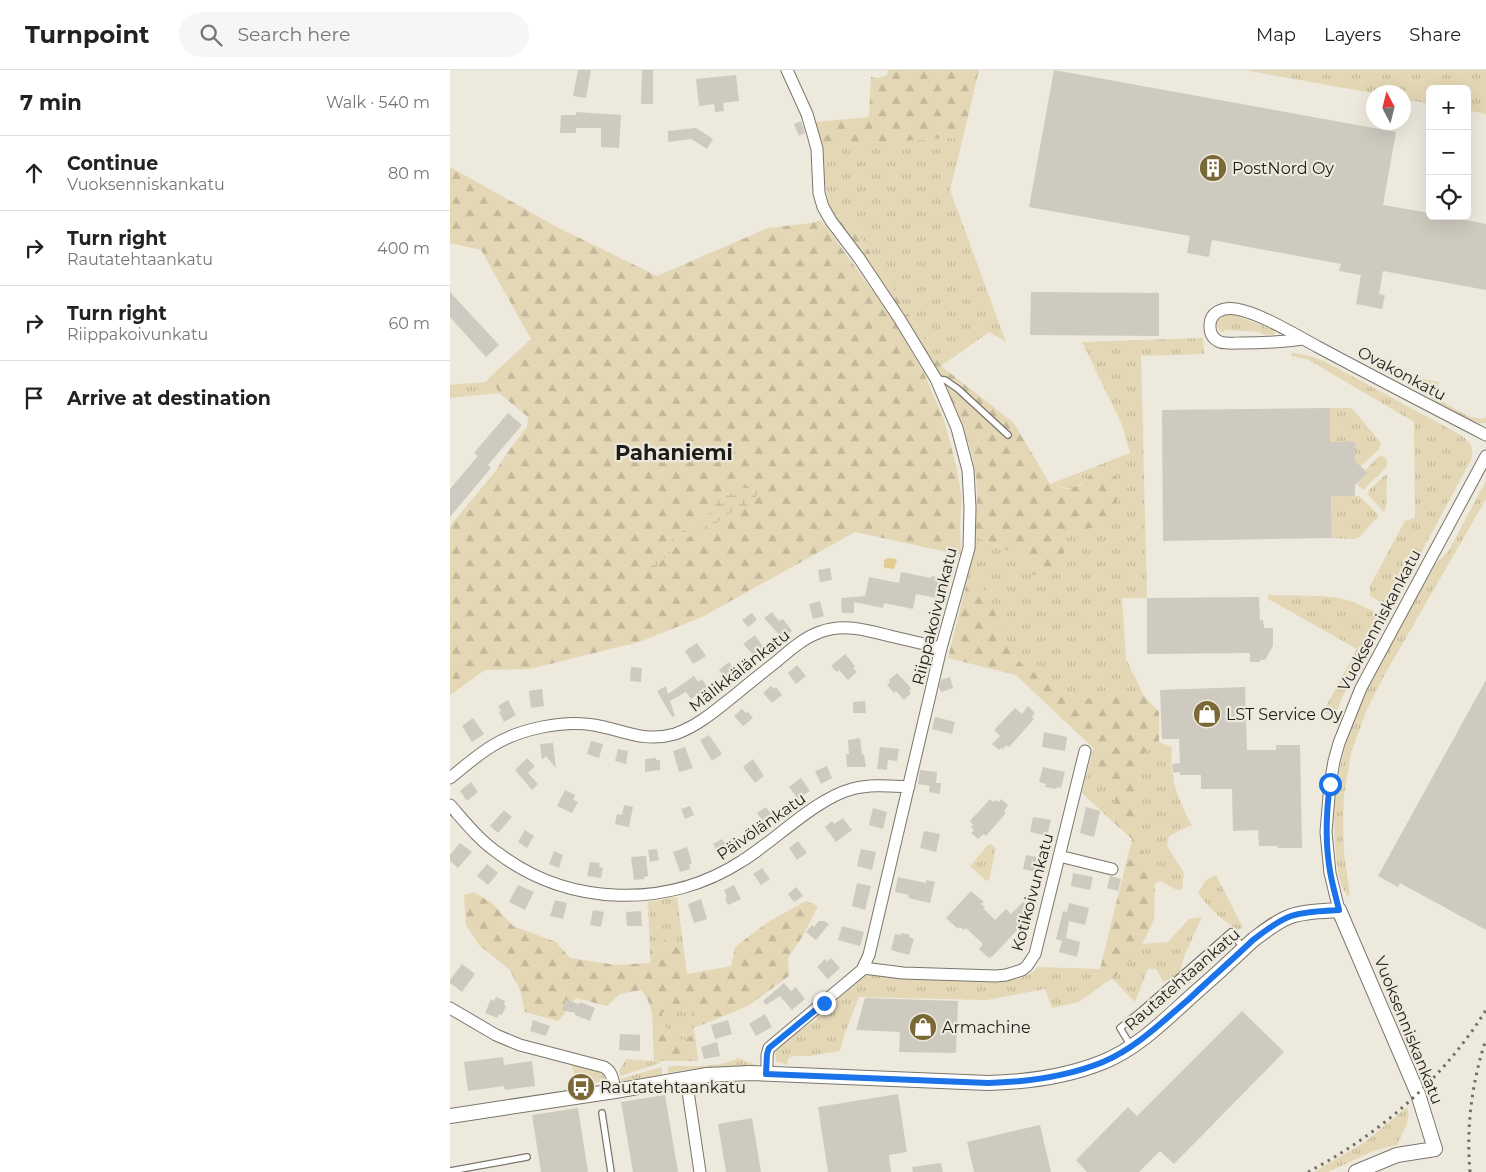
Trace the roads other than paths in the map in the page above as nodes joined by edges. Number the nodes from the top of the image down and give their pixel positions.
1 (787, 70) edge
2 (1302, 339) junction
3 (936, 379) junction
4 (1008, 435) dead end
5 (1486, 435) edge
6 (1486, 456) edge
7 (941, 648) junction
8 (1085, 751) dead end
9 (450, 778) edge
10 (909, 787) junction
11 (450, 805) edge
12 (1059, 856) junction
13 (1112, 868) dead end
14 (1339, 910) junction
15 (1244, 949) junction
16 (863, 968) junction
17 (450, 1008) edge
18 (1131, 1046) junction
19 (766, 1074) junction
20 (686, 1078) junction
21 (615, 1091) junction
22 (602, 1112) dead end
23 (450, 1116) edge
24 (527, 1157) dead end
25 (450, 1171) edge
26 (611, 1172) edge
27 (700, 1172) edge
28 (1356, 1172) edge

1 - 3 street, Riippakoivunkatu
2 - 2 street, Ovakonkatu
2 - 5 street, Ovakonkatu
3 - 4 lane
3 - 7 street, Riippakoivunkatu
6 - 14 street, Vuoksenniskankatu
7 - 9 street, Mälikkälänkatu
7 - 10 street, Riippakoivunkatu
8 - 12 street, Kotikoivunkatu
10 - 11 street, Päivölänkatu
10 - 16 street, Riippakoivunkatu
12 - 13 street
12 - 16 street, Kotikoivunkatu
14 - 15 street, Rautatehtaankatu
14 - 28 street, Vuoksenniskankatu
15 - 18 street, Rautatehtaankatu
15 - 18 lane
16 - 19 street
17 - 21 street
18 - 19 street, Rautatehtaankatu
19 - 20 street, Rautatehtaankatu
20 - 21 street, Rautatehtaankatu
20 - 27 street
21 - 23 street, Rautatehtaankatu
22 - 26 lane
24 - 25 lane

